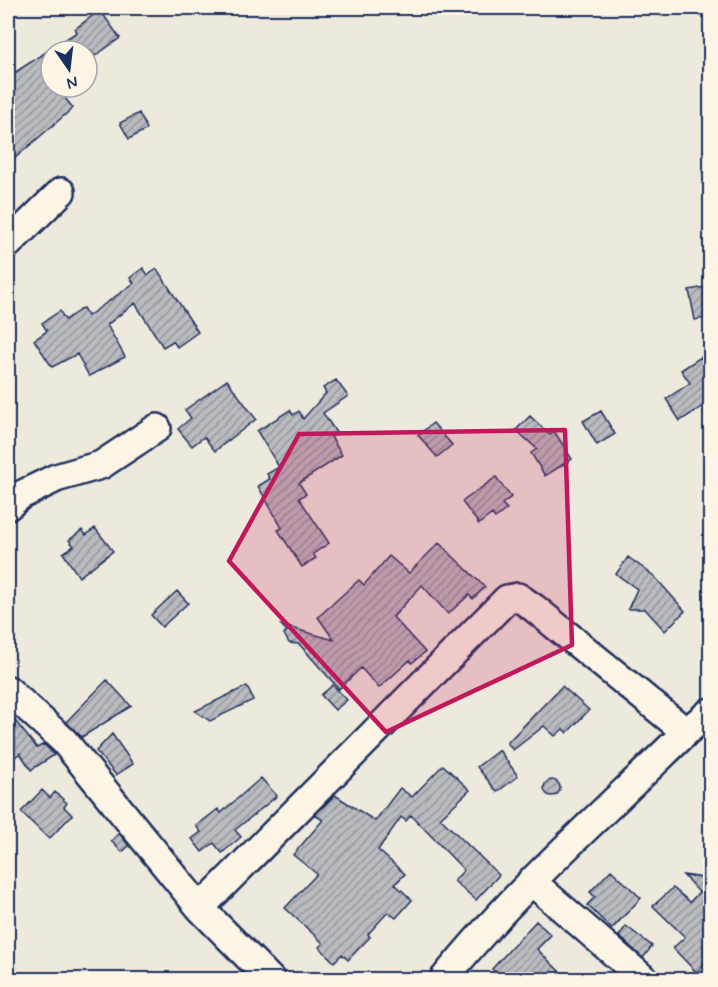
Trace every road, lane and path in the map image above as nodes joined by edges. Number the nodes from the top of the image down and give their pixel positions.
1 (61, 192) dead end
2 (8, 244) edge
3 (157, 428) dead end
4 (8, 506) edge
5 (8, 690) edge
6 (711, 712) edge
7 (686, 732) junction
8 (531, 881) junction
9 (200, 908) junction
10 (271, 980) edge
11 (443, 980) edge
12 (645, 980) edge

1 - 2 street
3 - 4 street
5 - 9 street
6 - 7 street
7 - 8 street
7 - 9 street
8 - 11 street
8 - 12 street
9 - 10 street

